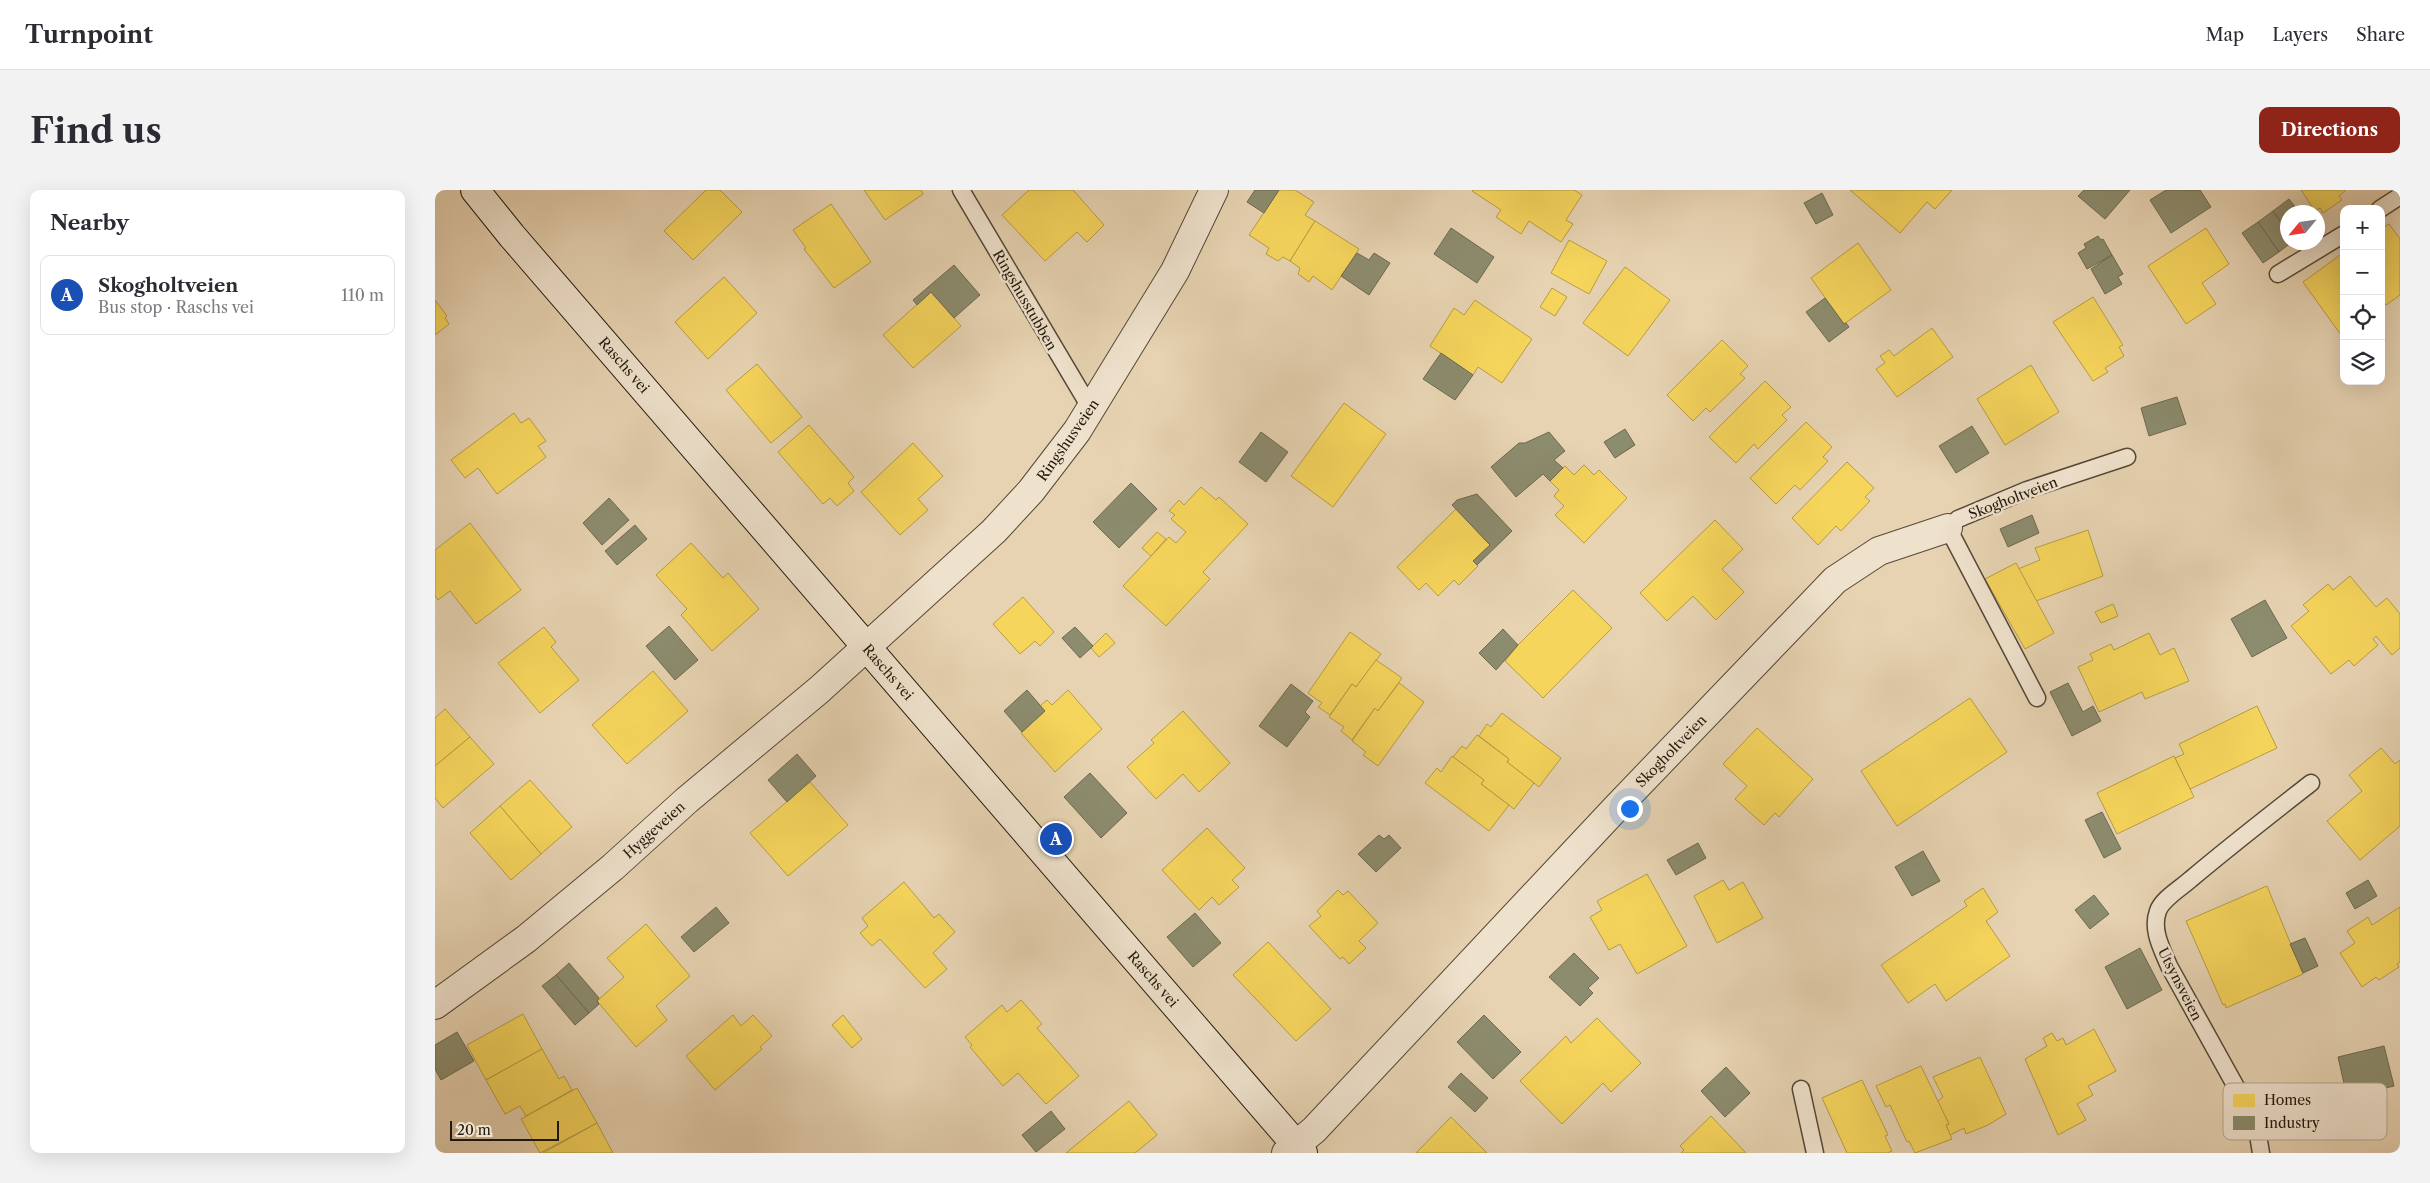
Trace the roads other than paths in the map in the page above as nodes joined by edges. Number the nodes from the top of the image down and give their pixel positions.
1 (475, 190) edge
2 (961, 190) edge
3 (1215, 190) edge
4 (2400, 196) edge
5 (2385, 206) edge
6 (2340, 236) edge
7 (2278, 274) dead end
8 (1091, 409) junction
9 (2127, 457) dead end
10 (1947, 528) junction
11 (867, 647) junction
12 (2037, 698) dead end
13 (2311, 784) dead end
14 (435, 1006) edge
15 (2234, 1083) edge
16 (1801, 1089) dead end
17 (2259, 1140) edge
18 (1295, 1150) edge
19 (1815, 1153) edge
20 (2261, 1153) edge

1 - 11 street, Raschs vei
2 - 8 lane, Ringshusstubben
3 - 8 street, Ringshusveien
4 - 5 lane
6 - 7 lane
8 - 11 street, Ringshusveien
9 - 10 lane, Skogholtveien
10 - 12 lane
10 - 18 street, Skogholtveien
11 - 14 street, Hyggeveien
11 - 18 street, Raschs vei
13 - 15 lane, Utsynsveien
16 - 19 lane
17 - 20 lane, Utsynsveien

